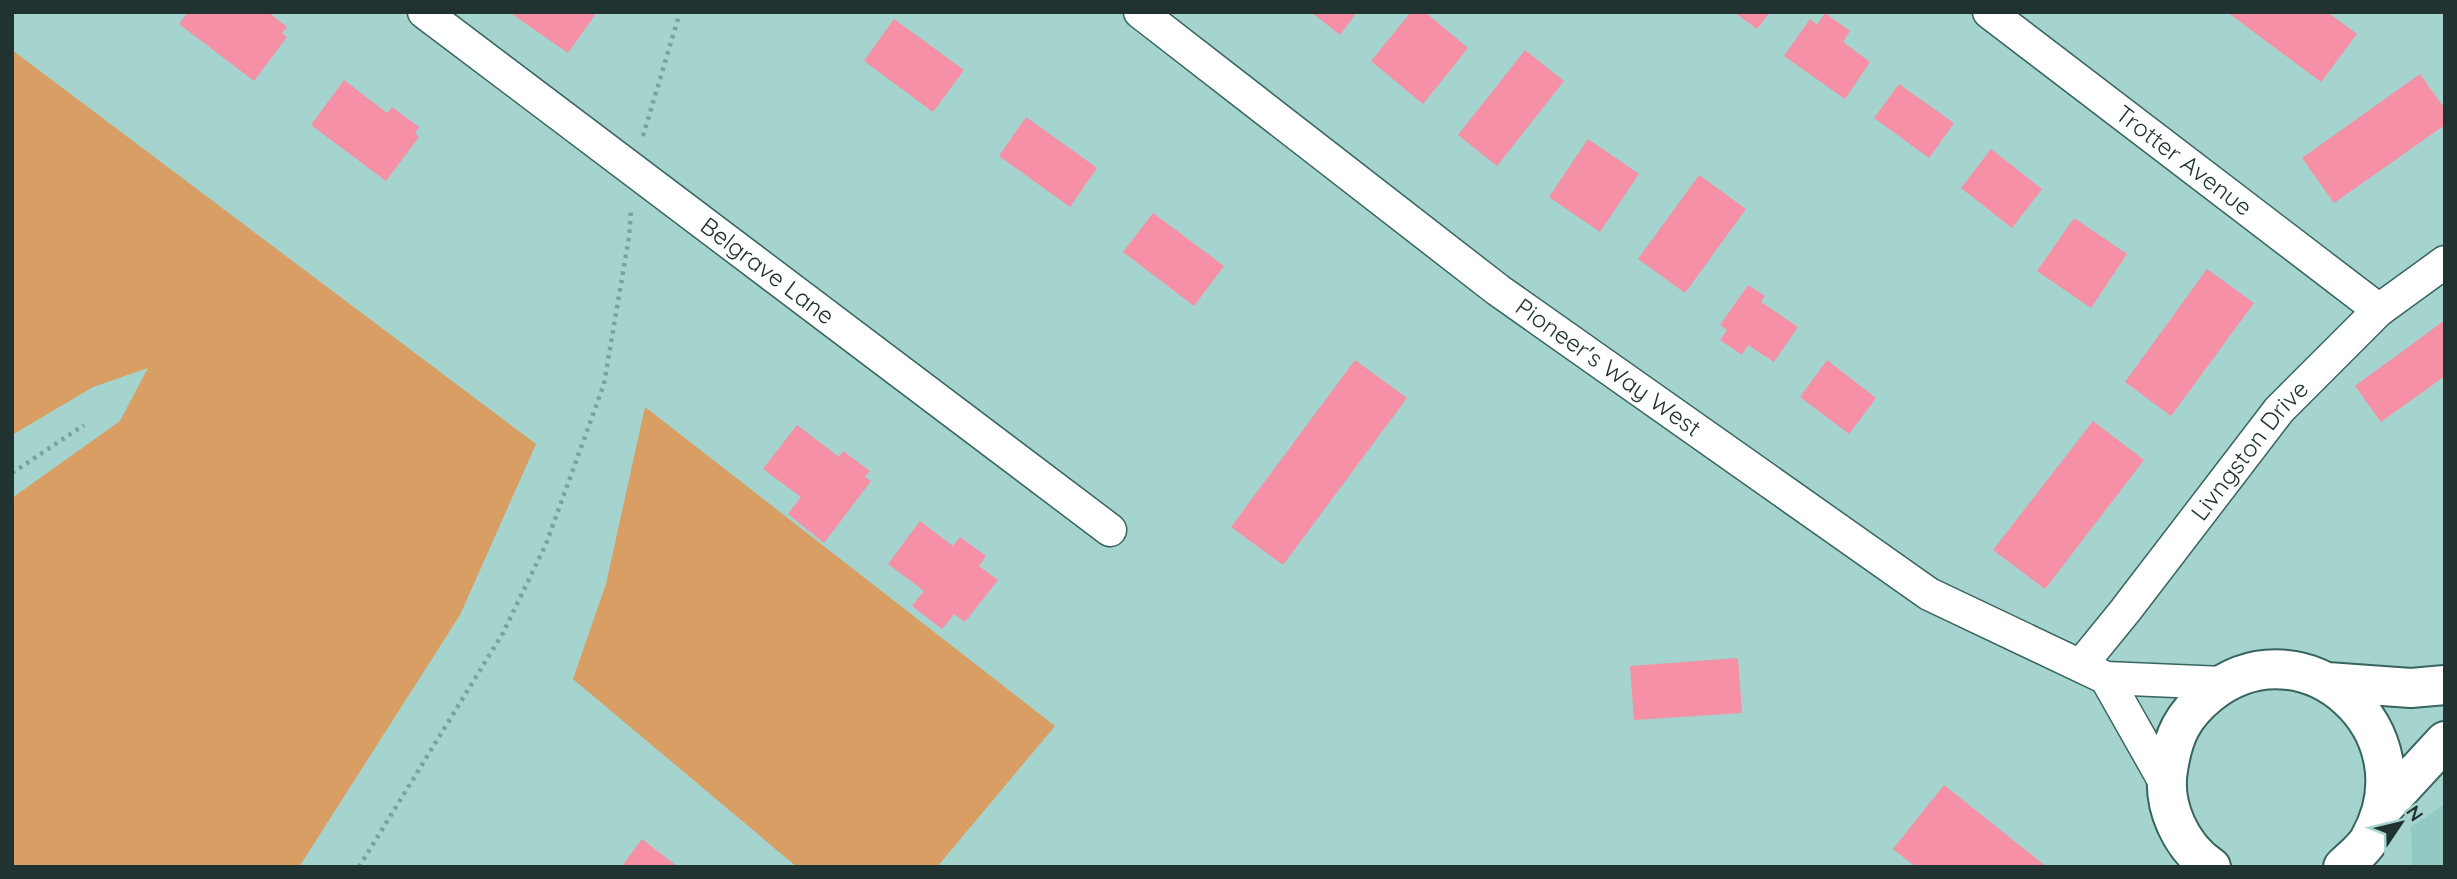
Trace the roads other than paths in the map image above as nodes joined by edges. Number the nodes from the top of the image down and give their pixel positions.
1 (424, 12) edge
2 (1140, 12) edge
3 (1989, 12) edge
4 (2445, 262) edge
5 (2379, 310) junction
6 (1110, 530) dead end
7 (2093, 672) junction
8 (2327, 682) junction
9 (2223, 683) junction
10 (2445, 685) edge
11 (2445, 741) edge
12 (2166, 784) junction
13 (2383, 808) junction
14 (2174, 823) junction
15 (2363, 859) edge
16 (2176, 867) edge
17 (2211, 867) edge

1 - 6 street, Belgrave Lane
2 - 7 street, Pioneer's Way West
3 - 5 street, Trotter Avenue
4 - 5 street, Livngston Drive
5 - 7 street, Livngston Drive
7 - 9 street, Pioneer's Way West
7 - 12 street
8 - 9 main road
8 - 10 main road
8 - 13 main road
9 - 12 main road
11 - 13 main road
12 - 14 main road
13 - 15 main road
14 - 16 main road
14 - 17 main road

